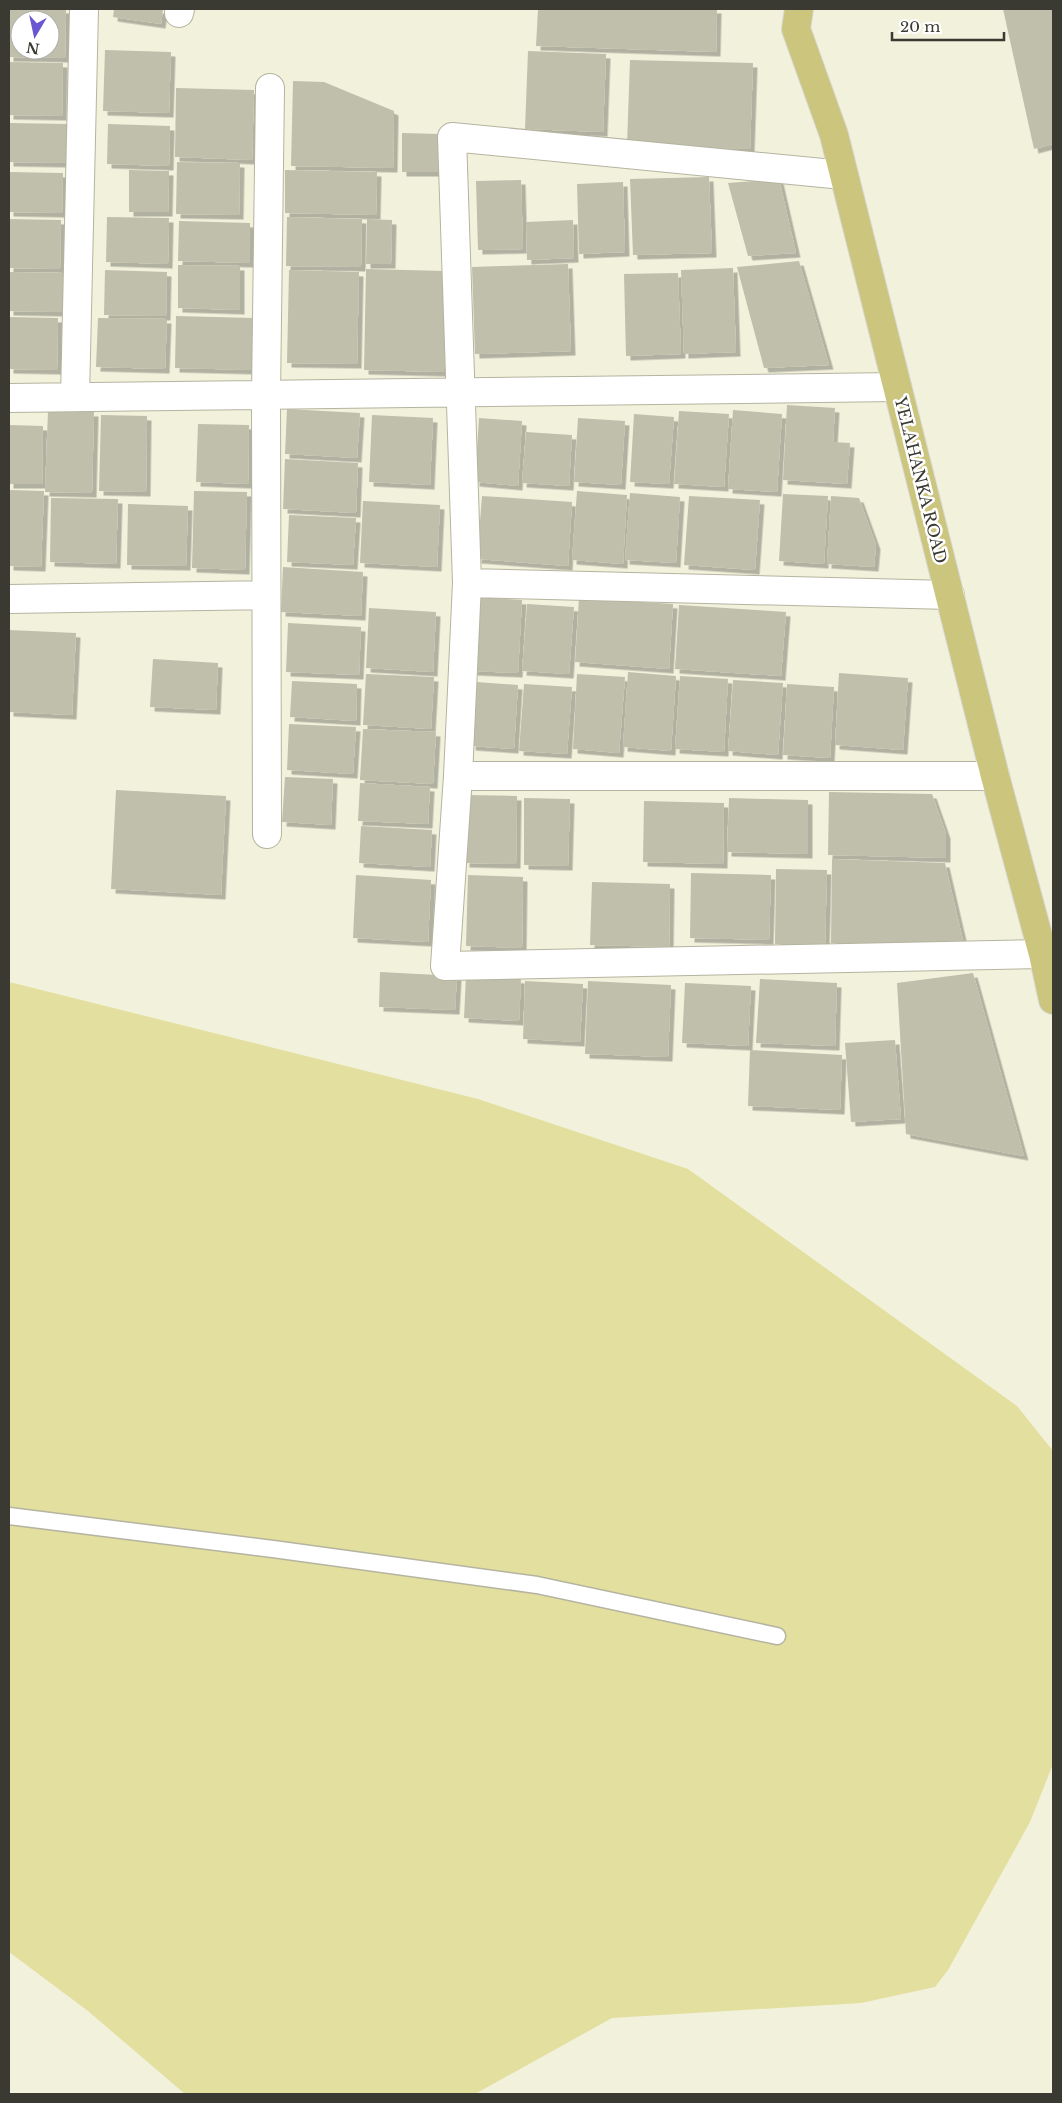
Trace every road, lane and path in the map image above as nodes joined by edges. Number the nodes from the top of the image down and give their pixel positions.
1 (84, 9) edge
2 (792, 15) edge
3 (270, 88) dead end
4 (843, 175) junction
5 (897, 387) junction
6 (461, 392) junction
7 (266, 395) junction
8 (75, 397) junction
9 (9, 398) edge
10 (467, 583) junction
11 (266, 595) junction
12 (950, 595) junction
13 (9, 599) edge
14 (458, 776) junction
15 (995, 776) junction
16 (267, 834) dead end
17 (1048, 963) edge
18 (1053, 1000) edge
19 (9, 1516) edge
20 (778, 1636) dead end

1 - 8 street
2 - 4 main road, YELAHANKA ROAD
3 - 7 street
4 - 5 main road, YELAHANKA ROAD
4 - 6 street
5 - 6 street
5 - 12 main road, YELAHANKA ROAD
6 - 7 street
6 - 10 street
7 - 8 street
7 - 11 street
8 - 9 street
10 - 12 street
10 - 14 street
11 - 13 street
11 - 16 street
12 - 15 main road, YELAHANKA ROAD
14 - 15 street
14 - 17 street
15 - 17 main road, YELAHANKA ROAD
17 - 18 main road, YELAHANKA ROAD
19 - 20 lane

